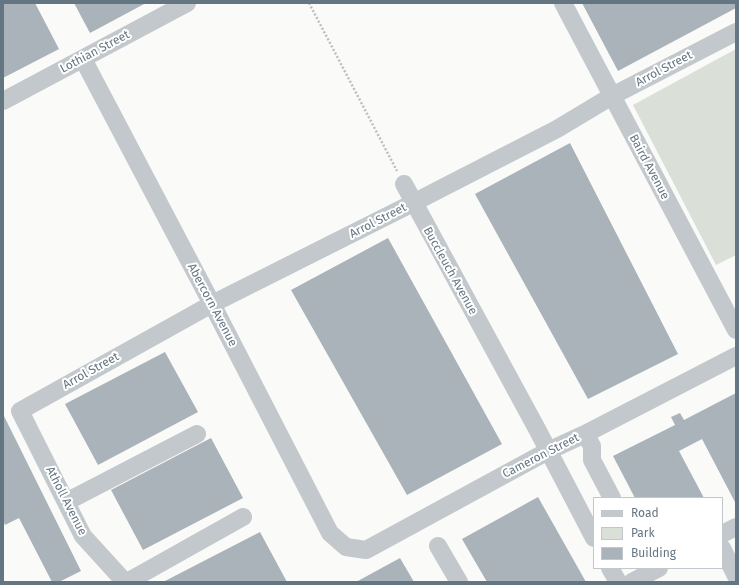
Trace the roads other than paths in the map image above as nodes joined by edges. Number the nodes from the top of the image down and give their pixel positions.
1 (187, 3) edge
2 (563, 3) edge
3 (736, 32) edge
4 (83, 59) junction
5 (612, 96) junction
6 (3, 101) edge
7 (404, 184) road end
8 (414, 203) junction
9 (208, 297) junction
10 (736, 330) edge
11 (736, 356) edge
12 (20, 411) joint
13 (197, 434) dead end
14 (584, 434) junction
15 (548, 451) junction
16 (611, 497) edge
17 (66, 502) junction
18 (243, 517) dead end
19 (736, 527) edge
20 (723, 534) edge
21 (593, 536) edge
22 (438, 546) dead end
23 (346, 547) joint
24 (723, 550) edge
25 (611, 569) edge
26 (653, 569) edge
27 (736, 576) edge
28 (126, 582) edge
29 (459, 582) edge
30 (618, 582) edge
31 (632, 582) edge

1 - 4 street, Lothian Street
2 - 5 street, Baird Avenue
3 - 5 street, Arrol Street
4 - 6 street, Lothian Street
4 - 9 street, Abercorn Avenue
5 - 8 street, Arrol Street
5 - 10 street, Baird Avenue
7 - 8 street, Buccleuch Avenue
8 - 9 street, Arrol Street
8 - 15 street, Buccleuch Avenue
9 - 12 street, Arrol Street
9 - 23 street, Abercorn Avenue
11 - 14 street, Cameron Street
12 - 17 street, Atholl Avenue
13 - 17 street
14 - 15 street, Cameron Street
14 - 16 street
15 - 21 street, Buccleuch Avenue
15 - 23 street, Cameron Street
17 - 28 street, Atholl Avenue
18 - 28 street
19 - 20 street
22 - 29 street
24 - 27 street
25 - 30 street
26 - 31 street

